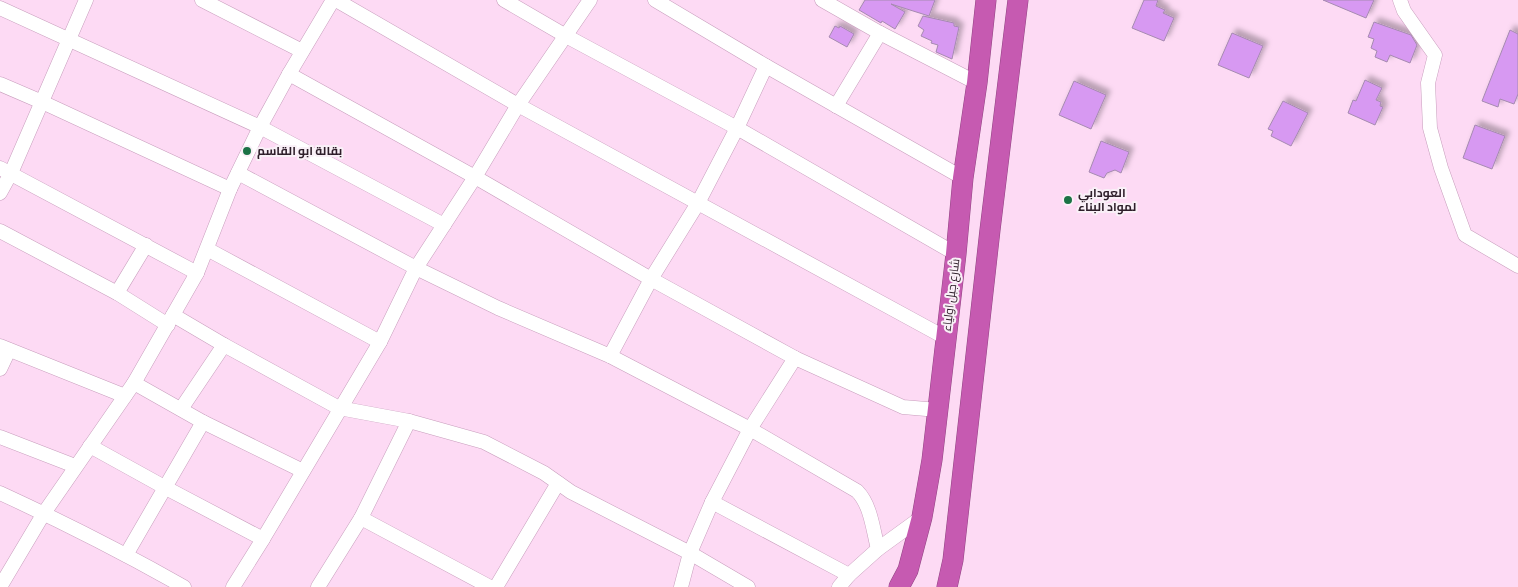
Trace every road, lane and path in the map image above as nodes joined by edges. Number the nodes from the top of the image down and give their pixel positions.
1 (86, 0) edge
2 (202, 0) edge
3 (335, 0) edge
4 (504, 0) edge
5 (590, 0) edge
6 (654, 0) edge
7 (822, 0) edge
8 (1018, 0) edge
9 (1400, 0) edge
10 (983, 1) edge
11 (0, 8) edge
12 (880, 34) junction
13 (566, 36) junction
14 (69, 40) junction
15 (302, 51) junction
16 (766, 66) junction
17 (289, 74) junction
18 (977, 83) junction
19 (0, 84) edge
20 (42, 102) junction
21 (518, 105) junction
22 (836, 106) junction
23 (260, 127) junction
24 (737, 128) junction
25 (6, 171) edge
26 (238, 173) junction
27 (475, 177) junction
28 (964, 178) junction
29 (230, 189) junction
30 (0, 193) edge
31 (698, 203) junction
32 (444, 225) junction
33 (0, 231) edge
34 (146, 245) junction
35 (207, 249) junction
36 (956, 254) junction
37 (1518, 266) edge
38 (416, 268) junction
39 (197, 273) junction
40 (651, 279) junction
41 (117, 293) junction
42 (171, 320) junction
43 (946, 338) junction
44 (380, 342) junction
45 (224, 345) junction
46 (4, 348) edge
47 (610, 356) junction
48 (796, 358) junction
49 (0, 369) edge
50 (134, 382) junction
51 (125, 396) junction
52 (339, 408) junction
53 (181, 409) junction
54 (938, 410) junction
55 (409, 421) junction
56 (204, 422) junction
57 (750, 429) junction
58 (0, 437) edge
59 (90, 446) junction
60 (75, 466) junction
61 (303, 470) junction
62 (558, 483) junction
63 (166, 488) junction
64 (0, 493) edge
65 (712, 502) junction
66 (44, 513) junction
67 (922, 516) junction
68 (360, 518) junction
69 (263, 539) junction
70 (878, 549) junction
71 (690, 553) junction
72 (126, 555) junction
73 (849, 575) junction
74 (467, 580) edge
75 (0, 587) edge
76 (184, 587) edge
77 (233, 587) edge
78 (318, 587) edge
79 (490, 587) edge
80 (496, 587) edge
81 (681, 587) edge
82 (748, 587) edge
83 (839, 587) edge
84 (899, 587) edge
85 (947, 587) edge

1 - 14 street
2 - 15 street
3 - 15 street
3 - 21 street
4 - 13 street
5 - 13 street
6 - 16 street
7 - 12 street
8 - 85 highway
9 - 37 street
10 - 18 highway, شارع جبل اولياء
11 - 14 street
12 - 18 street
12 - 22 street
13 - 21 street
13 - 24 street
14 - 20 street
14 - 23 street
15 - 17 street
16 - 22 street
16 - 24 street
17 - 23 street
17 - 27 street
18 - 28 highway, شارع جبل اولياء
19 - 20 street
20 - 25 street
20 - 29 street
21 - 27 street
21 - 31 street
22 - 28 street
23 - 26 street
23 - 32 street
24 - 31 street
24 - 36 street
25 - 30 street
25 - 34 street
26 - 29 street
26 - 38 street
27 - 32 street
27 - 40 street
28 - 36 highway, شارع جبل اولياء
29 - 35 street
31 - 40 street
31 - 43 street
32 - 38 street
33 - 41 street
34 - 39 street
34 - 41 street
35 - 39 street
35 - 44 street
36 - 43 highway, شارع جبل اولياء
38 - 44 street
38 - 47 street
39 - 42 street
40 - 47 street
40 - 48 street
41 - 42 street
42 - 45 street
42 - 50 street
43 - 54 highway, شارع جبل اولياء
44 - 52 street
45 - 52 street
45 - 53 street
46 - 49 street
46 - 51 street
47 - 57 street
48 - 54 street
48 - 57 street
50 - 51 street
50 - 53 street
51 - 59 street
52 - 55 street
52 - 61 street
53 - 56 street
54 - 67 highway, شارع جبل اولياء
55 - 62 street
55 - 68 street
56 - 61 street
56 - 63 street
57 - 65 street
57 - 70 street
58 - 60 street
59 - 60 street
59 - 63 street
60 - 66 street
61 - 69 street
62 - 71 street
62 - 80 street
63 - 69 street
63 - 72 street
64 - 66 street
65 - 71 street
65 - 73 street
66 - 72 street
66 - 75 street
67 - 70 street
67 - 84 highway, شارع جبل اولياء
68 - 74 street
68 - 78 street
69 - 77 street
70 - 73 street
71 - 81 street
71 - 82 street
72 - 76 street
73 - 83 street
74 - 79 street

